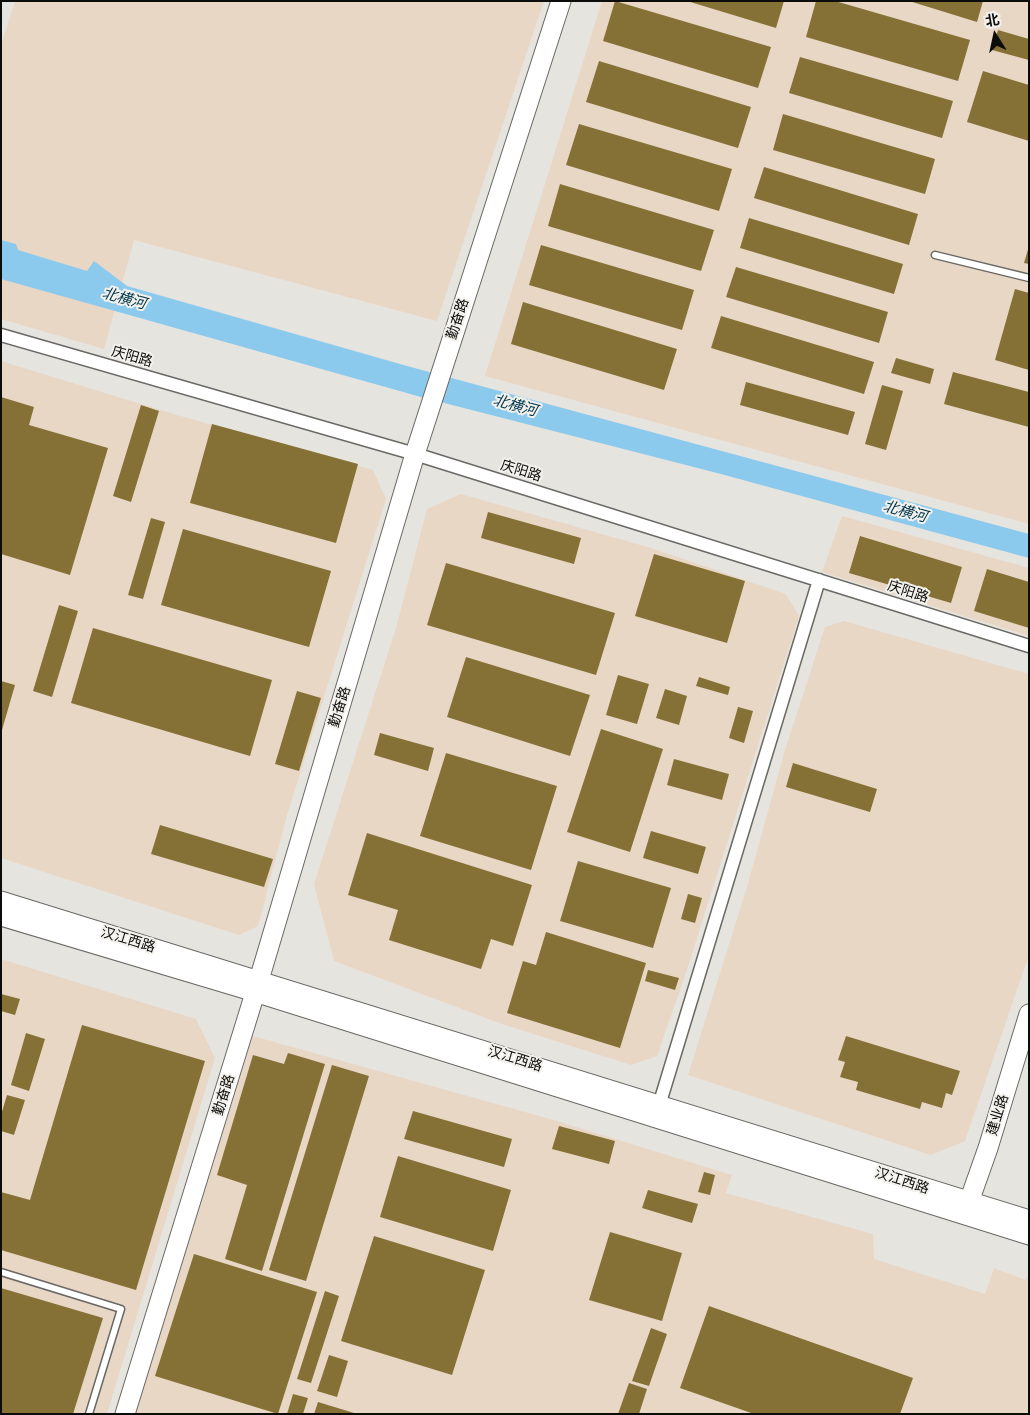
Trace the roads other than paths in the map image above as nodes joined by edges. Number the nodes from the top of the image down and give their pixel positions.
1 (561, 1) edge
2 (935, 254) dead end
3 (1029, 278) edge
4 (1, 335) edge
5 (415, 454) junction
6 (819, 580) junction
7 (1029, 646) edge
8 (1, 901) edge
9 (1, 916) edge
10 (257, 986) junction
11 (1029, 1014) edge
12 (658, 1110) junction
13 (967, 1208) junction
14 (1029, 1220) edge
15 (1029, 1235) edge
16 (1, 1272) edge
17 (89, 1414) edge
18 (125, 1414) edge

1 - 5 street, 勤奋路
2 - 3 lane
4 - 5 street, 庆阳路
5 - 6 street, 庆阳路
5 - 10 street, 勤奋路
6 - 7 street, 庆阳路
6 - 12 street
8 - 10 street, 汉江西路
9 - 10 street, 汉江西路
10 - 12 street, 汉江西路
10 - 18 street, 勤奋路
11 - 13 street, 建业路
12 - 13 street, 汉江西路
13 - 14 street, 汉江西路
13 - 15 street, 汉江西路
16 - 17 lane

